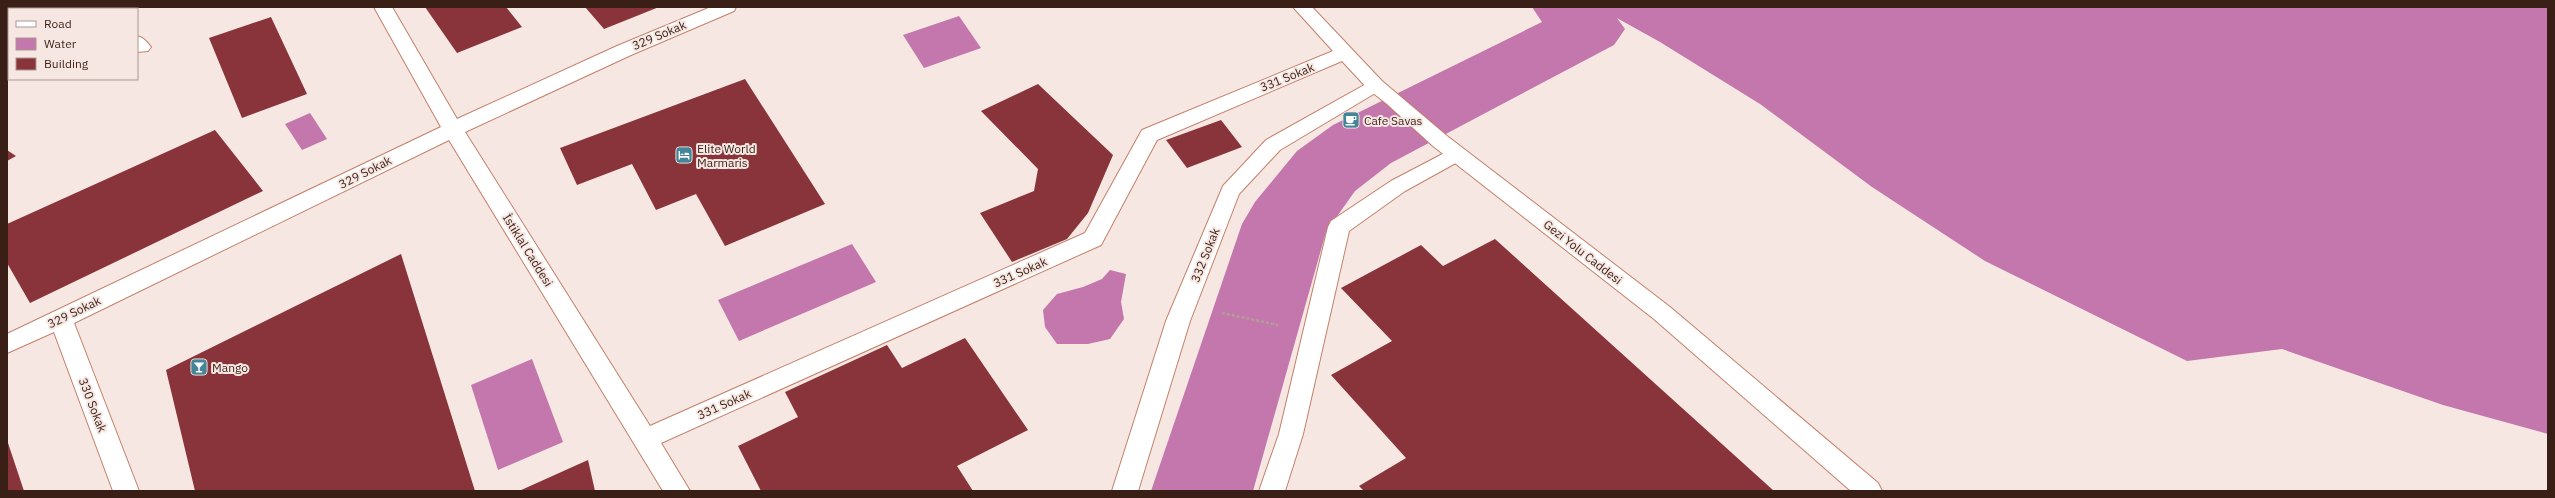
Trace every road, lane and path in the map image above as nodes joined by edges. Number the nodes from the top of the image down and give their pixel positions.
1 (383, 7) edge
2 (727, 7) edge
3 (1302, 7) edge
4 (1345, 53) junction
5 (1375, 85) junction
6 (452, 128) junction
7 (1448, 147) junction
8 (1185, 305) junction
9 (61, 319) junction
10 (1314, 332) junction
11 (7, 344) edge
12 (645, 439) junction
13 (126, 491) edge
14 (677, 491) edge
15 (1125, 491) edge
16 (1272, 491) edge
17 (1869, 491) edge

1 - 6 street, İstiklal Caddesi
2 - 6 street, 329 Sokak
3 - 4 street, Gezi Yolu Caddesi
4 - 5 street, Gezi Yolu Caddesi
4 - 12 street, 331 Sokak
5 - 7 street, Gezi Yolu Caddesi
5 - 8 street, 332 Sokak
6 - 9 street, 329 Sokak
6 - 12 street, İstiklal Caddesi
7 - 10 street
7 - 17 street, Gezi Yolu Caddesi
8 - 10 path
8 - 15 street, 332 Sokak
9 - 11 street, 329 Sokak
9 - 13 street, 330 Sokak
10 - 16 street
12 - 14 street, İstiklal Caddesi

